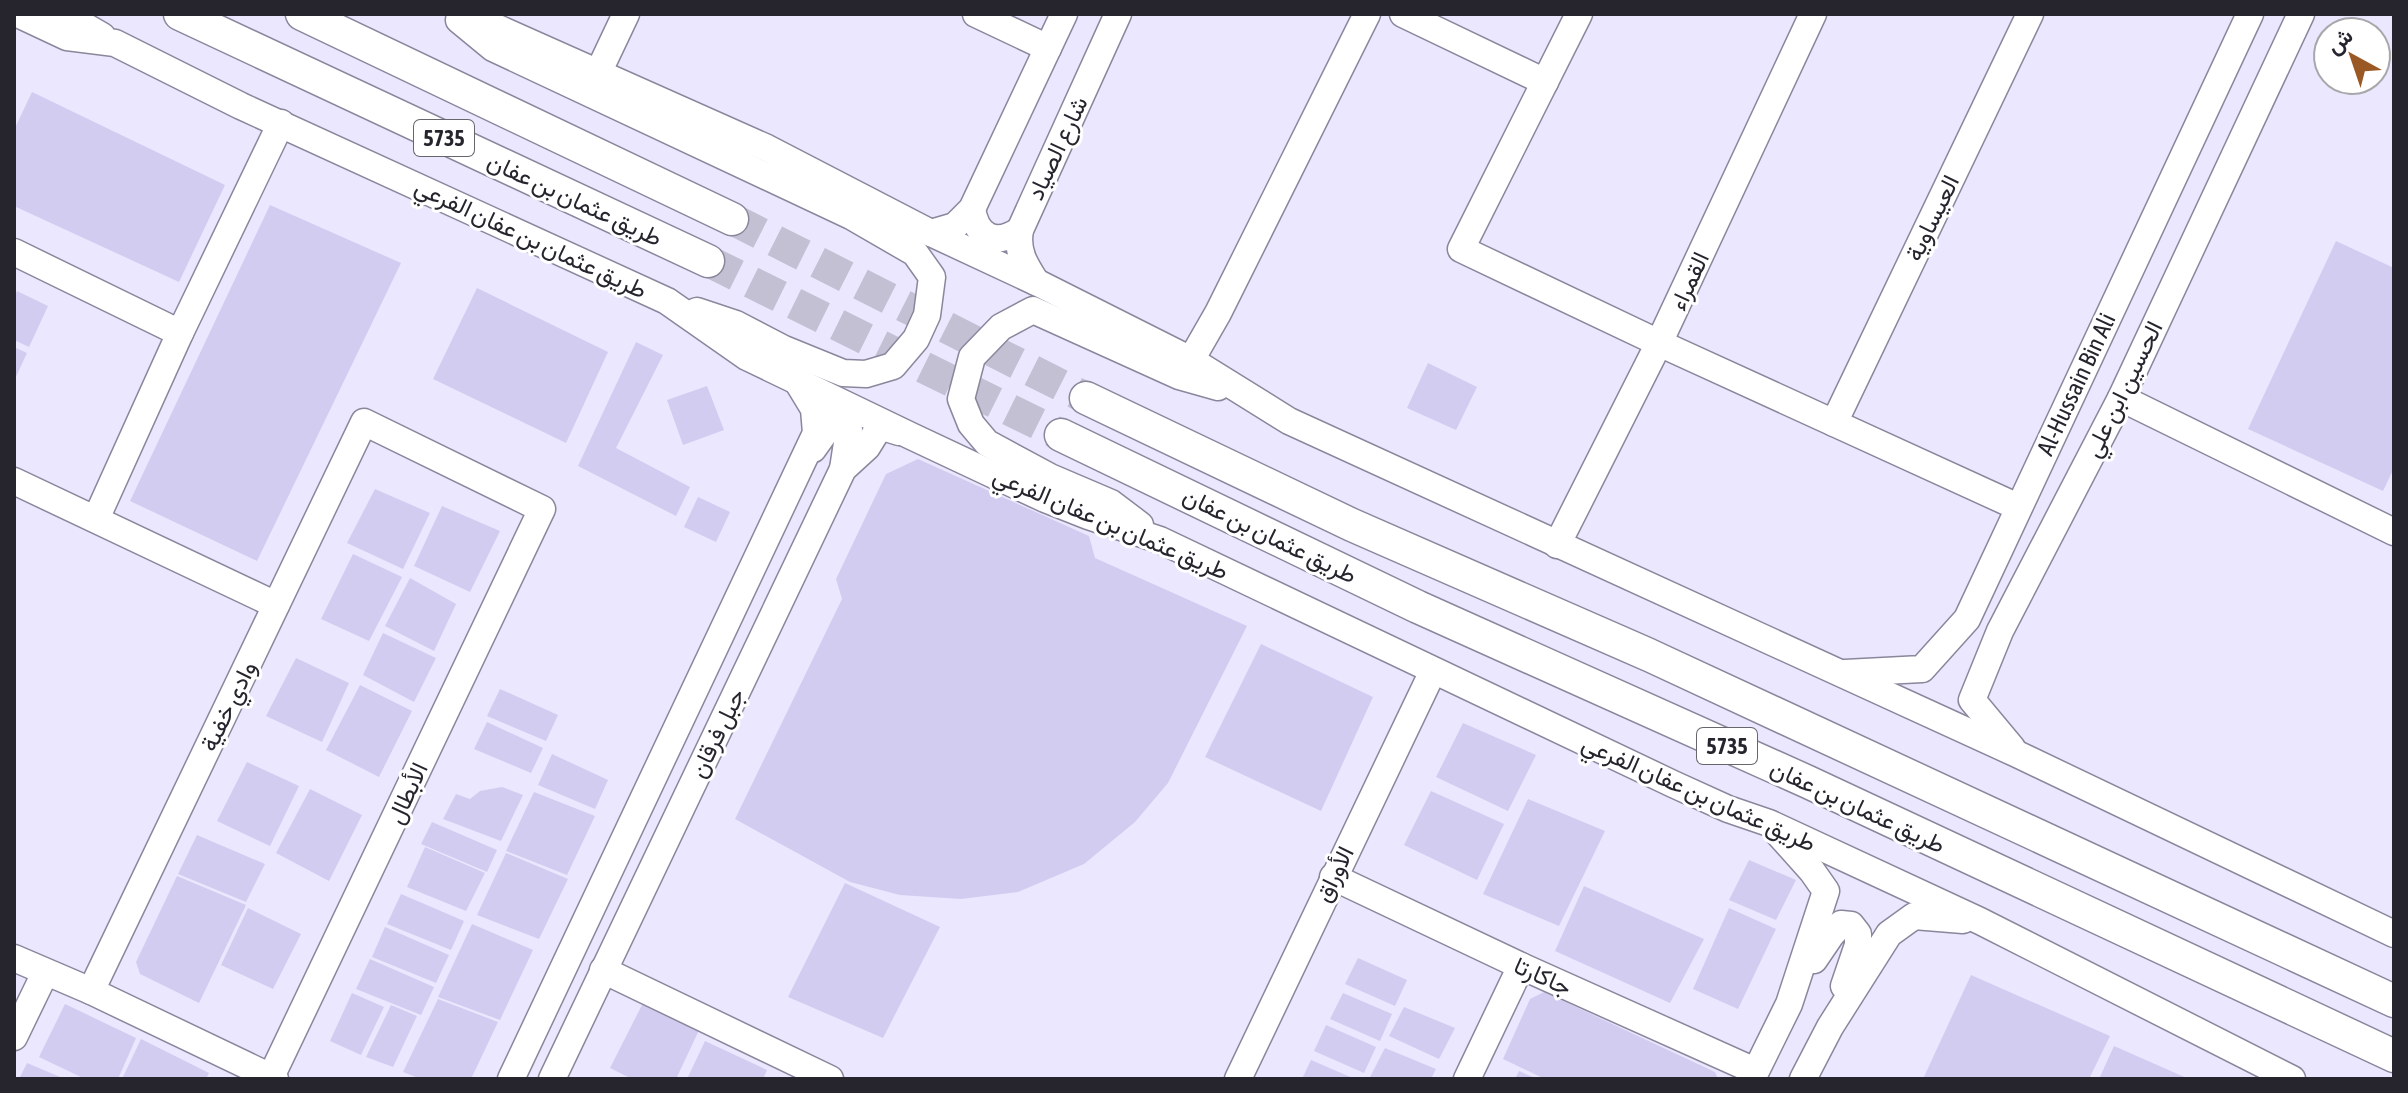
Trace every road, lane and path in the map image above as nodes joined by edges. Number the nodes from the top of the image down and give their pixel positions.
1 (18, 14) edge
2 (64, 14) edge
3 (180, 14) edge
4 (302, 14) edge
5 (453, 14) edge
6 (466, 14) edge
7 (626, 14) edge
8 (976, 14) edge
9 (1064, 14) edge
10 (1118, 14) edge
11 (1367, 14) edge
12 (1403, 14) edge
13 (1579, 14) edge
14 (1813, 14) edge
15 (2030, 14) edge
16 (2250, 14) edge
17 (2301, 14) edge
18 (115, 43) junction
19 (1048, 48) junction
20 (599, 71) junction
21 (1545, 82) junction
22 (281, 123) junction
23 (972, 209) junction
24 (732, 219) tunnel mouth
25 (1020, 230) junction
26 (931, 233) junction
27 (14, 252) edge
28 (708, 261) tunnel mouth
29 (1036, 282) junction
30 (667, 301) junction
31 (180, 333) junction
32 (1659, 343) junction
33 (1191, 360) junction
34 (797, 381) junction
35 (1249, 396) junction
36 (1086, 398) tunnel mouth
37 (2121, 398) junction
38 (1834, 423) junction
39 (1061, 435) tunnel mouth
40 (911, 436) junction
41 (804, 461) junction
42 (843, 469) junction
43 (14, 481) edge
44 (2018, 507) junction
45 (542, 509) joint
46 (96, 519) junction
47 (2394, 532) edge
48 (1160, 540) junction
49 (1557, 545) junction
50 (276, 605) junction
51 (1967, 619) junction
52 (2000, 631) junction
53 (1433, 671) junction
54 (1840, 674) junction
55 (2017, 754) junction
56 (1769, 823) junction
57 (1333, 877) junction
58 (1980, 921) junction
59 (2394, 934) edge
60 (14, 958) edge
61 (1521, 966) junction
62 (603, 970) junction
63 (45, 973) junction
64 (91, 991) junction
65 (2394, 1001) edge
66 (1789, 1004) junction
67 (1830, 1027) junction
68 (14, 1037) edge
69 (2394, 1056) edge
70 (1754, 1075) edge
71 (814, 1076) edge
72 (273, 1078) edge
73 (511, 1079) edge
74 (552, 1079) edge
75 (1238, 1079) edge
76 (1467, 1079) edge
77 (1803, 1079) edge
78 (2292, 1079) edge

1 - 18 street, طريق عثمان بن عفان الفرعي
2 - 18 street
3 - 28 main road, طريق عثمان بن عفان / 5735
4 - 24 main road, طريق عثمان بن عفان / 5735
5 - 30 street
6 - 20 street
7 - 20 street
8 - 19 street
9 - 19 street
10 - 25 street, شارع الصياد
11 - 33 street
12 - 21 street
13 - 21 street
14 - 32 street, القمراء
15 - 38 street, العيساوية
16 - 44 street, Al-Hussain Bin Ali
17 - 37 street, الحسين ابن علي
18 - 22 street, طريق عثمان بن عفان الفرعي
19 - 23 street
20 - 26 street
21 - 32 street
22 - 30 street, طريق عثمان بن عفان الفرعي
22 - 31 street
23 - 25 street
23 - 26 street
25 - 29 street, شارع الصياد
26 - 29 street
27 - 31 street
29 - 33 street
30 - 34 street, طريق عثمان بن عفان الفرعي
31 - 46 street
32 - 38 street
32 - 49 street, القمراء
33 - 35 street
34 - 40 street, طريق عثمان بن عفان الفرعي
34 - 41 street, جبل فرقان
35 - 48 street
35 - 49 street
36 - 65 main road, طريق عثمان بن عفان / 5735
37 - 47 street
37 - 52 street, الحسين ابن علي
38 - 44 street
39 - 69 main road, طريق عثمان بن عفان / 5735
40 - 42 street, جبل فرقان
40 - 48 street, طريق عثمان بن عفان الفرعي
41 - 42 street
41 - 73 street, جبل فرقان
42 - 62 street, جبل فرقان
43 - 46 street
44 - 51 street, Al-Hussain Bin Ali
45 - 50 street, وادي خفية
45 - 72 street, الأبطال
46 - 50 street
48 - 53 street, طريق عثمان بن عفان الفرعي
49 - 54 street
50 - 64 street, وادي خفية
51 - 52 street
51 - 54 street, Al-Hussain Bin Ali
52 - 55 street, الحسين ابن علي
53 - 56 street, طريق عثمان بن عفان الفرعي
53 - 57 street, الأوراق
54 - 55 street
55 - 59 street
56 - 58 street, طريق عثمان بن عفان الفرعي
56 - 66 street
57 - 61 street, جاكارتا
57 - 75 street, الأوراق
58 - 67 street
58 - 78 street, طريق عثمان بن عفان الفرعي
60 - 63 street
61 - 70 street, جاكارتا
61 - 76 street
62 - 71 street
62 - 74 street, جبل فرقان
63 - 64 street
63 - 68 street
64 - 72 street
66 - 67 street
66 - 70 street
67 - 77 street

